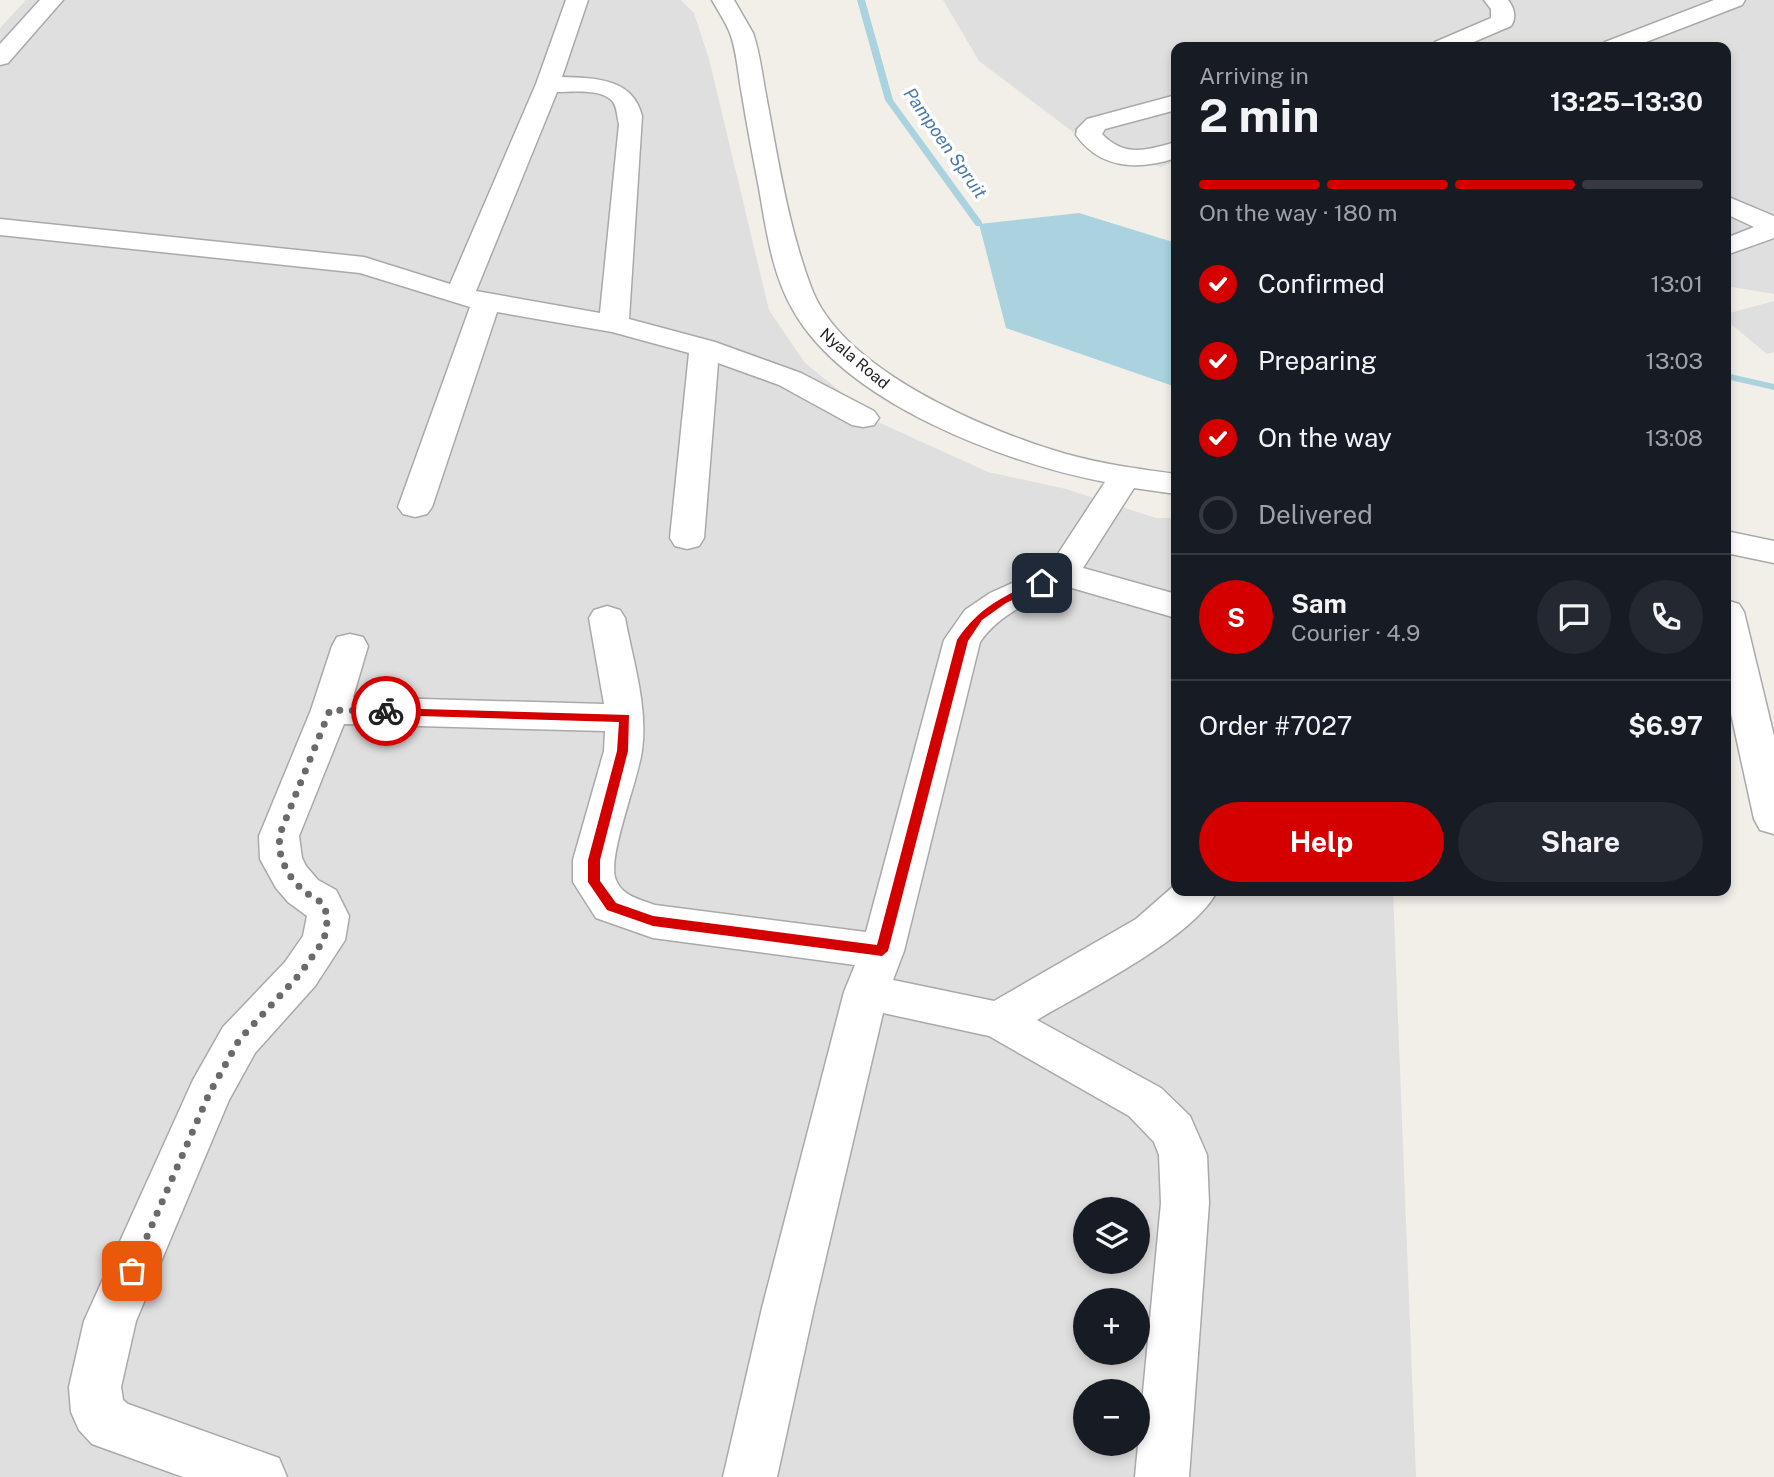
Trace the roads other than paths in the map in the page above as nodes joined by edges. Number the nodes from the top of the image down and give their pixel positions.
1 (52, 0) edge
2 (577, 0) edge
3 (723, 0) edge
4 (1495, 0) edge
5 (1734, 0) edge
6 (1455, 42) edge
7 (1626, 42) edge
8 (0, 58) edge
9 (548, 84) junction
10 (1171, 103) edge
11 (1171, 152) edge
12 (1731, 206) edge
13 (1774, 227) edge
14 (0, 228) edge
15 (1731, 245) edge
16 (473, 300) junction
17 (614, 324) junction
18 (705, 348) junction
19 (863, 418) dead end
20 (1125, 477) junction
21 (1171, 483) edge
22 (415, 507) dead end
23 (687, 538) dead end
24 (1731, 543) edge
25 (1774, 552) edge
26 (1062, 573) junction
27 (1171, 605) edge
28 (607, 618) dead end
29 (1731, 634) edge
30 (350, 646) dead end
31 (330, 710) junction
32 (625, 718) junction
33 (1774, 819) edge
34 (1190, 896) edge
35 (874, 971) junction
36 (999, 1020) junction
37 (260, 1477) edge
38 (750, 1477) edge
39 (1162, 1477) edge

1 - 8 street
2 - 9 street
3 - 20 street, Nyala Road
4 - 6 street
5 - 7 street
9 - 16 street
9 - 17 street
10 - 11 street
12 - 13 street
13 - 15 street
14 - 16 street
16 - 17 street
16 - 22 street
17 - 18 street
18 - 19 street
18 - 23 street
20 - 21 street, Nyala Road
20 - 26 street
24 - 25 street
26 - 27 street
26 - 35 street
28 - 32 street
29 - 33 street
30 - 31 street
31 - 32 street
31 - 37 street
32 - 35 street
34 - 36 street
35 - 36 street
35 - 38 street
36 - 39 street

